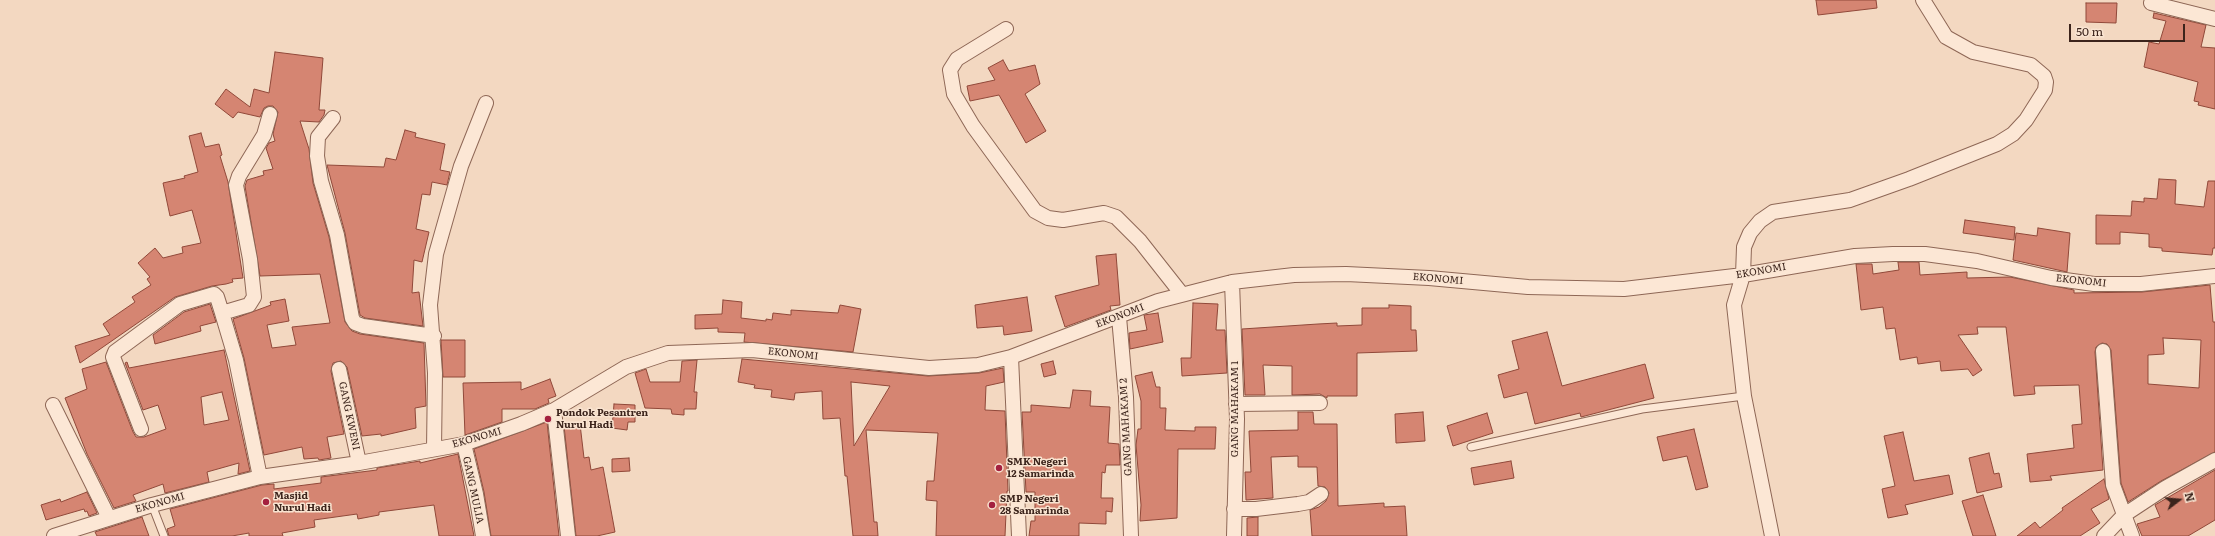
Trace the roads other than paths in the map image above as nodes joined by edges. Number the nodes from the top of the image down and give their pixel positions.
1 (1923, 0) edge
2 (2151, 3) dead end
3 (2215, 19) edge
4 (1006, 29) dead end
5 (486, 103) dead end
6 (270, 114) dead end
7 (333, 118) dead end
8 (1743, 275) junction
9 (2215, 276) edge
10 (1232, 282) junction
11 (1182, 293) junction
12 (222, 313) junction
13 (1119, 317) junction
14 (434, 336) junction
15 (2103, 351) dead end
16 (1010, 357) junction
17 (339, 369) dead end
18 (1744, 396) junction
19 (1320, 403) dead end
20 (1236, 404) junction
21 (53, 406) dead end
22 (554, 410) junction
23 (142, 429) dead end
24 (464, 444) junction
25 (1471, 447) dead end
26 (434, 449) junction
27 (2215, 460) edge
28 (359, 463) junction
29 (260, 477) junction
30 (1321, 494) dead end
31 (152, 505) junction
32 (1234, 509) junction
33 (2124, 515) junction
34 (109, 518) junction
35 (71, 534) edge
36 (54, 536) edge
37 (164, 536) edge
38 (483, 536) edge
39 (568, 536) edge
40 (1019, 536) edge
41 (1131, 536) edge
42 (1234, 536) edge
43 (1772, 536) edge
44 (2104, 536) edge
45 (2132, 536) edge

1 - 8 street
2 - 3 street
4 - 11 street
5 - 14 street
6 - 12 street
7 - 14 street
8 - 9 street, EKONOMI
8 - 10 street, EKONOMI
8 - 18 street
10 - 11 street, EKONOMI
10 - 20 street, GANG MAHAKAM 1
11 - 13 street, EKONOMI
12 - 23 street
12 - 29 street
13 - 16 street, EKONOMI
13 - 41 street, GANG MAHAKAM 2
14 - 26 street
15 - 33 street
16 - 22 street, EKONOMI
16 - 40 street
17 - 28 street, GANG KWENI
18 - 25 lane
18 - 43 street
19 - 20 street
20 - 32 street, GANG MAHAKAM 1
21 - 34 street
22 - 24 street, EKONOMI
22 - 39 street
24 - 26 street, EKONOMI
24 - 38 street, GANG MULIA
26 - 28 street, EKONOMI
27 - 33 street
28 - 29 street, EKONOMI
29 - 31 street, EKONOMI
30 - 32 street
31 - 34 street, EKONOMI
31 - 37 lane
32 - 42 street, GANG MAHAKAM 1
33 - 44 street
33 - 45 street
34 - 35 street, EKONOMI
35 - 36 street, EKONOMI

